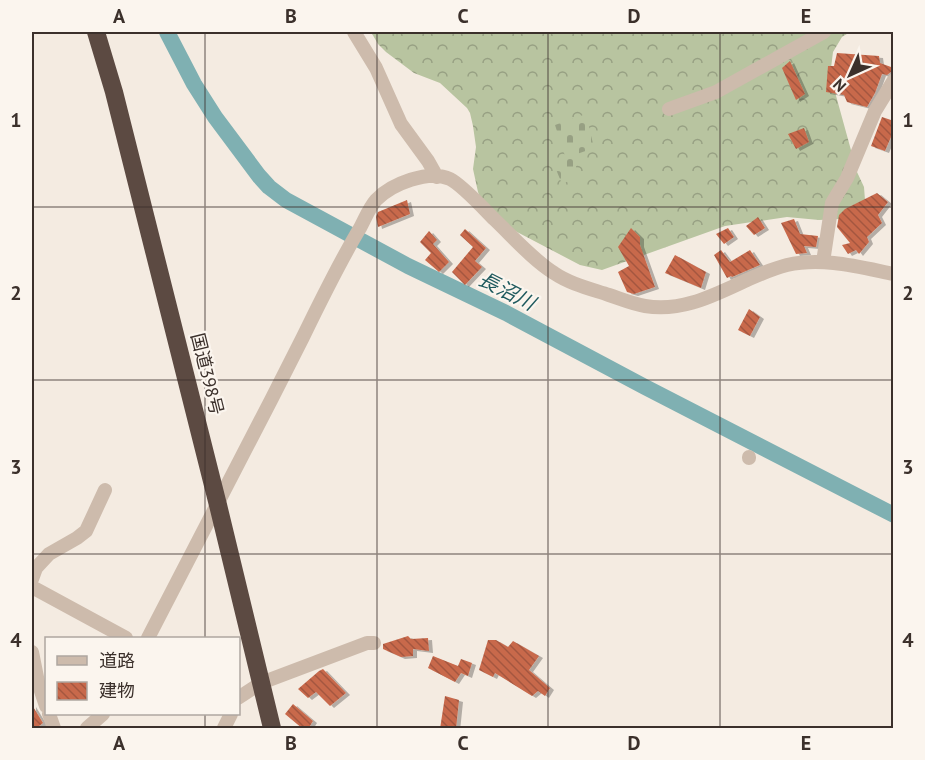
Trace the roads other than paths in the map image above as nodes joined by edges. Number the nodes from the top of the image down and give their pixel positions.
1 (96, 32) edge
2 (354, 32) edge
3 (824, 32) edge
4 (894, 80) edge
5 (669, 109) dead end
6 (437, 177) junction
7 (823, 262) junction
8 (894, 274) edge
9 (105, 490) dead end
10 (218, 505) junction
11 (32, 579) edge
12 (32, 587) edge
13 (122, 637) edge
14 (149, 637) edge
15 (374, 643) dead end
16 (32, 652) edge
17 (261, 683) junction
18 (240, 697) edge
19 (45, 703) edge
20 (102, 715) edge
21 (231, 715) edge
22 (87, 729) edge
23 (224, 729) edge
24 (272, 729) edge

1 - 10 highway, 国道398号
2 - 6 street
3 - 5 street
4 - 7 street
6 - 7 street
6 - 10 street
7 - 8 street
9 - 11 street
10 - 14 street
10 - 17 highway, 国道398号
12 - 13 street
15 - 17 street
16 - 19 street
17 - 18 street
17 - 24 highway, 国道398号
20 - 22 street
21 - 23 street

